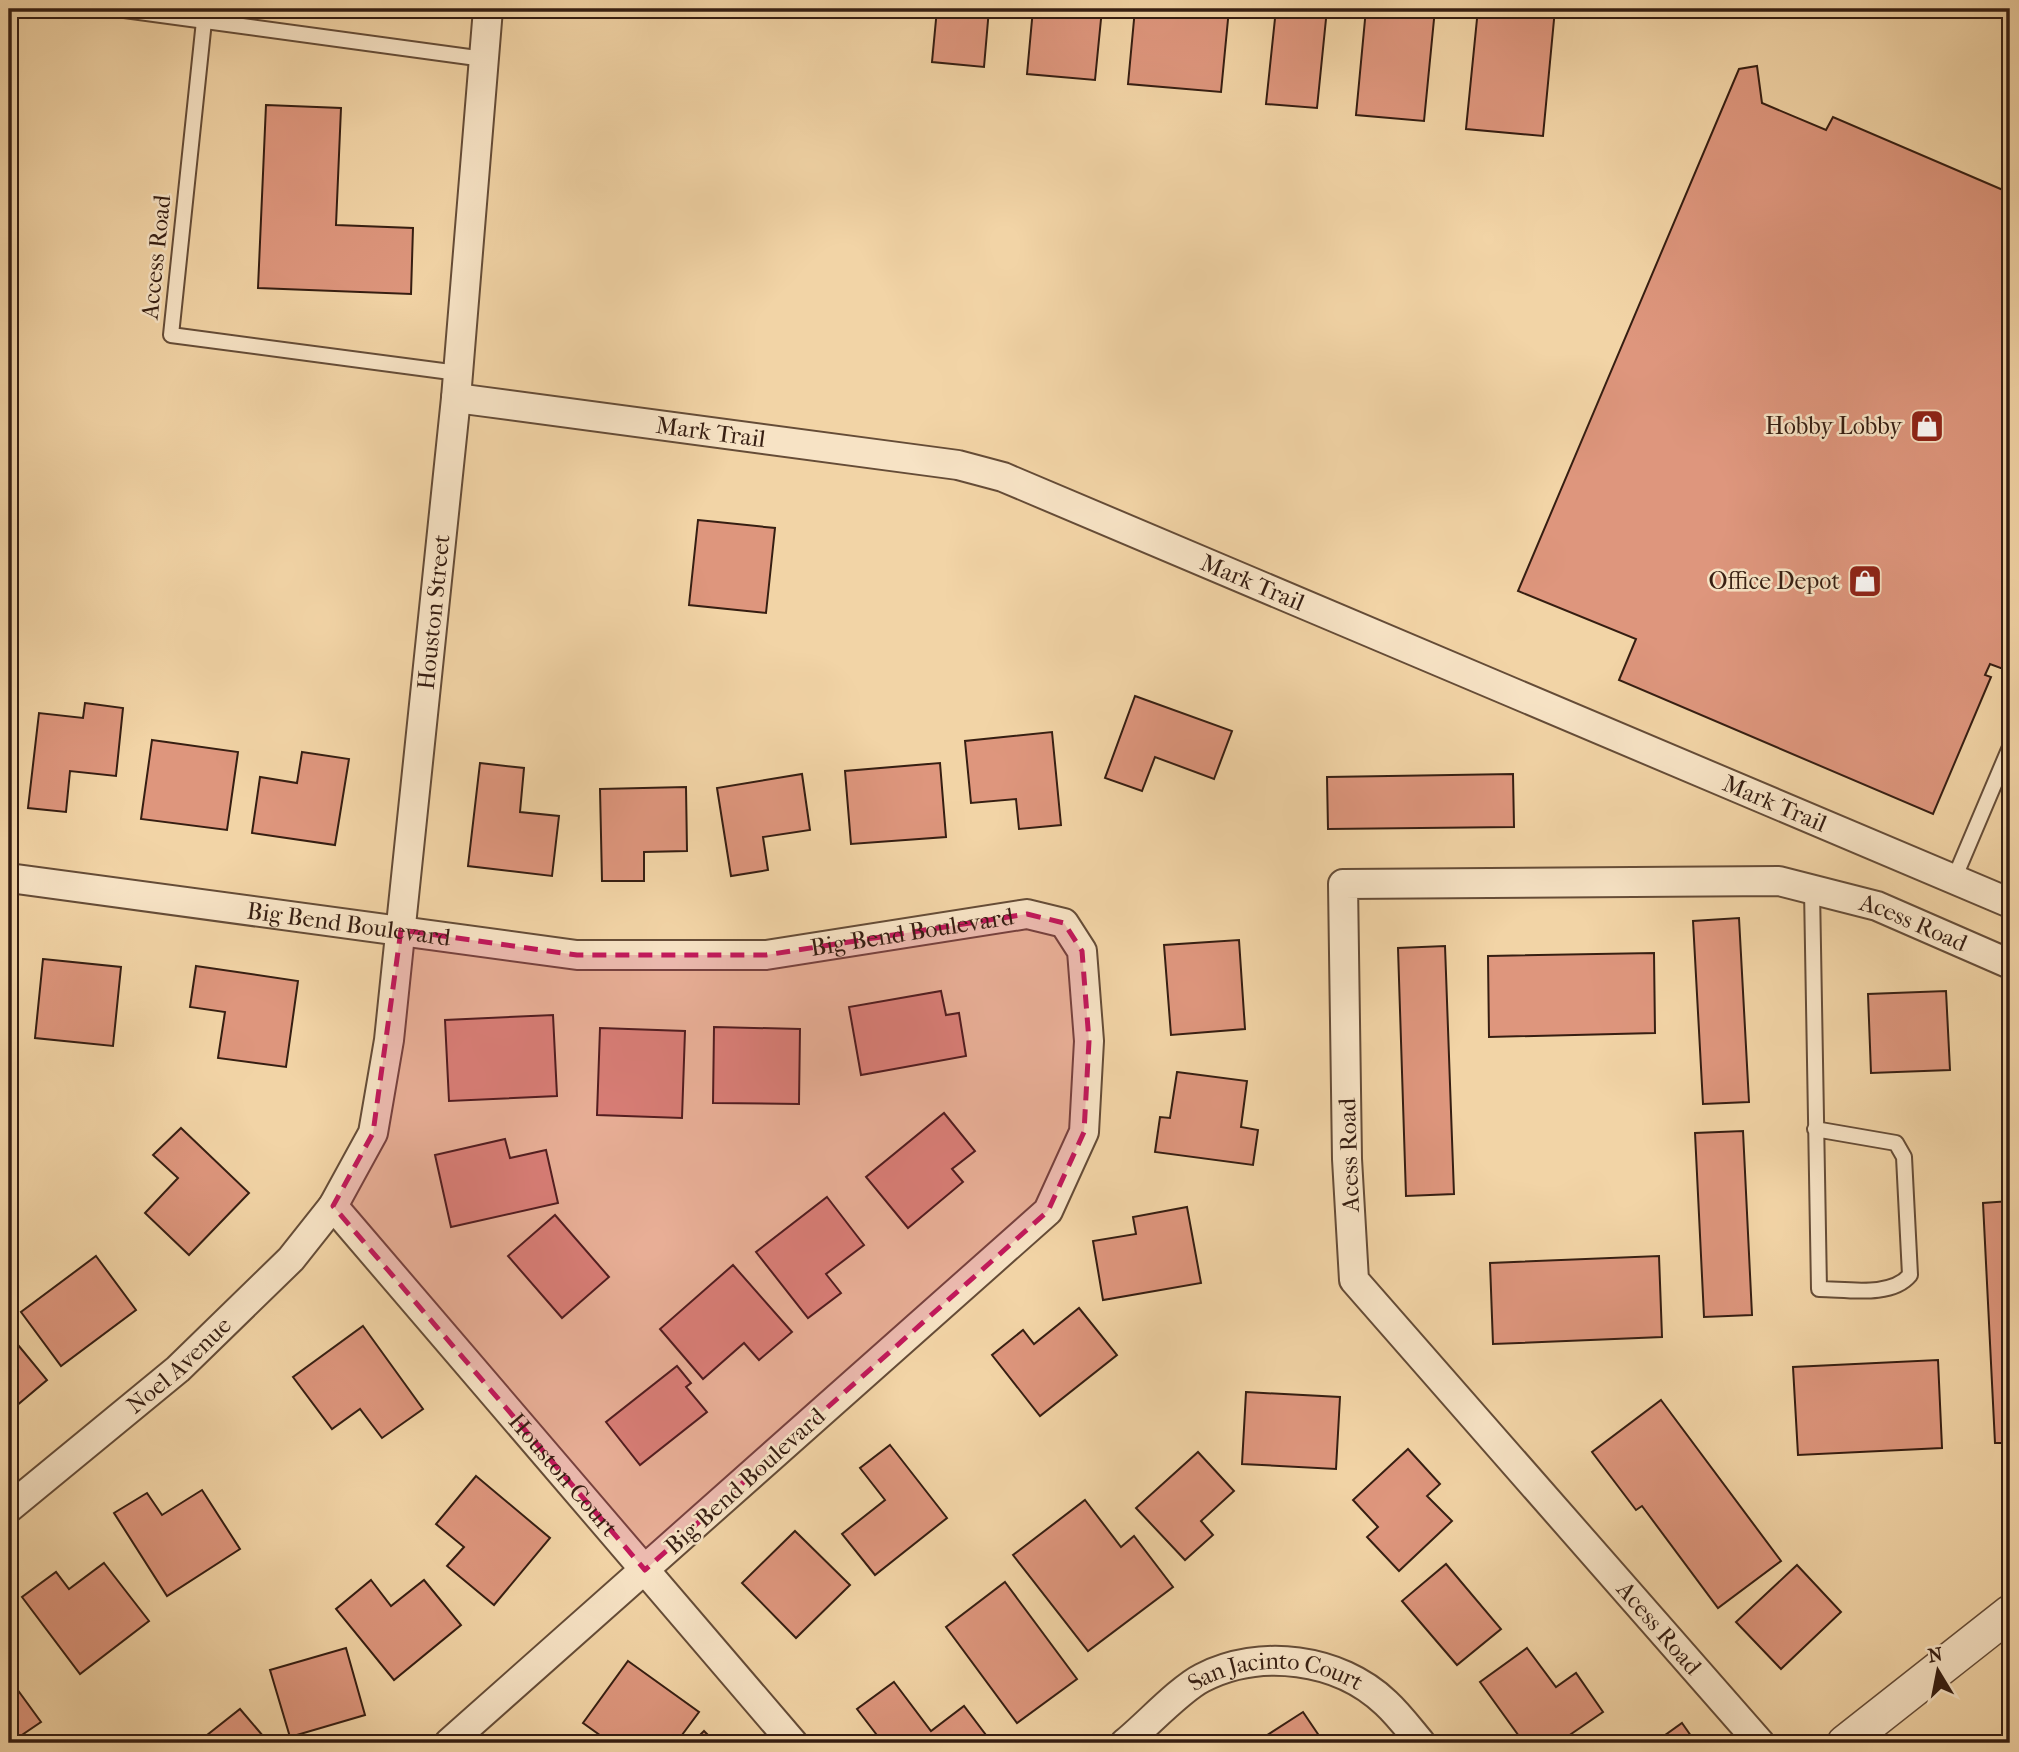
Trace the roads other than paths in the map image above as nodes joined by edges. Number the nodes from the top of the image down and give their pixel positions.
1 (117, 9) edge
2 (488, 9) edge
3 (204, 21) junction
4 (484, 59) junction
5 (457, 385) junction
6 (2010, 747) edge
7 (9, 878) edge
8 (1954, 879) junction
9 (1812, 890) junction
10 (2010, 903) edge
11 (401, 930) junction
12 (2010, 964) edge
13 (1815, 1129) junction
14 (333, 1206) junction
15 (9, 1508) edge
16 (645, 1570) junction
17 (2010, 1613) edge
18 (449, 1743) edge
19 (793, 1743) edge
20 (1125, 1743) edge
21 (1421, 1743) edge
22 (1760, 1743) edge
23 (1845, 1743) edge

1 - 3 lane
2 - 4 street, Houston Street
3 - 4 lane
3 - 5 lane, Access Road
4 - 5 street, Houston Street
5 - 8 street, Mark Trail
5 - 11 street, Houston Street
6 - 8 lane
7 - 11 street, Big Bend Boulevard
8 - 10 street, Mark Trail
9 - 12 street, Acess Road
9 - 13 lane
9 - 22 street, Acess Road
11 - 14 street, Houston Street
11 - 16 street, Big Bend Boulevard
13 - 13 lane
14 - 15 street, Noel Avenue
14 - 16 street, Houston Court
16 - 18 street, Big Bend Boulevard
16 - 19 street, Houston Court
17 - 23 street
20 - 21 street, San Jacinto Court

